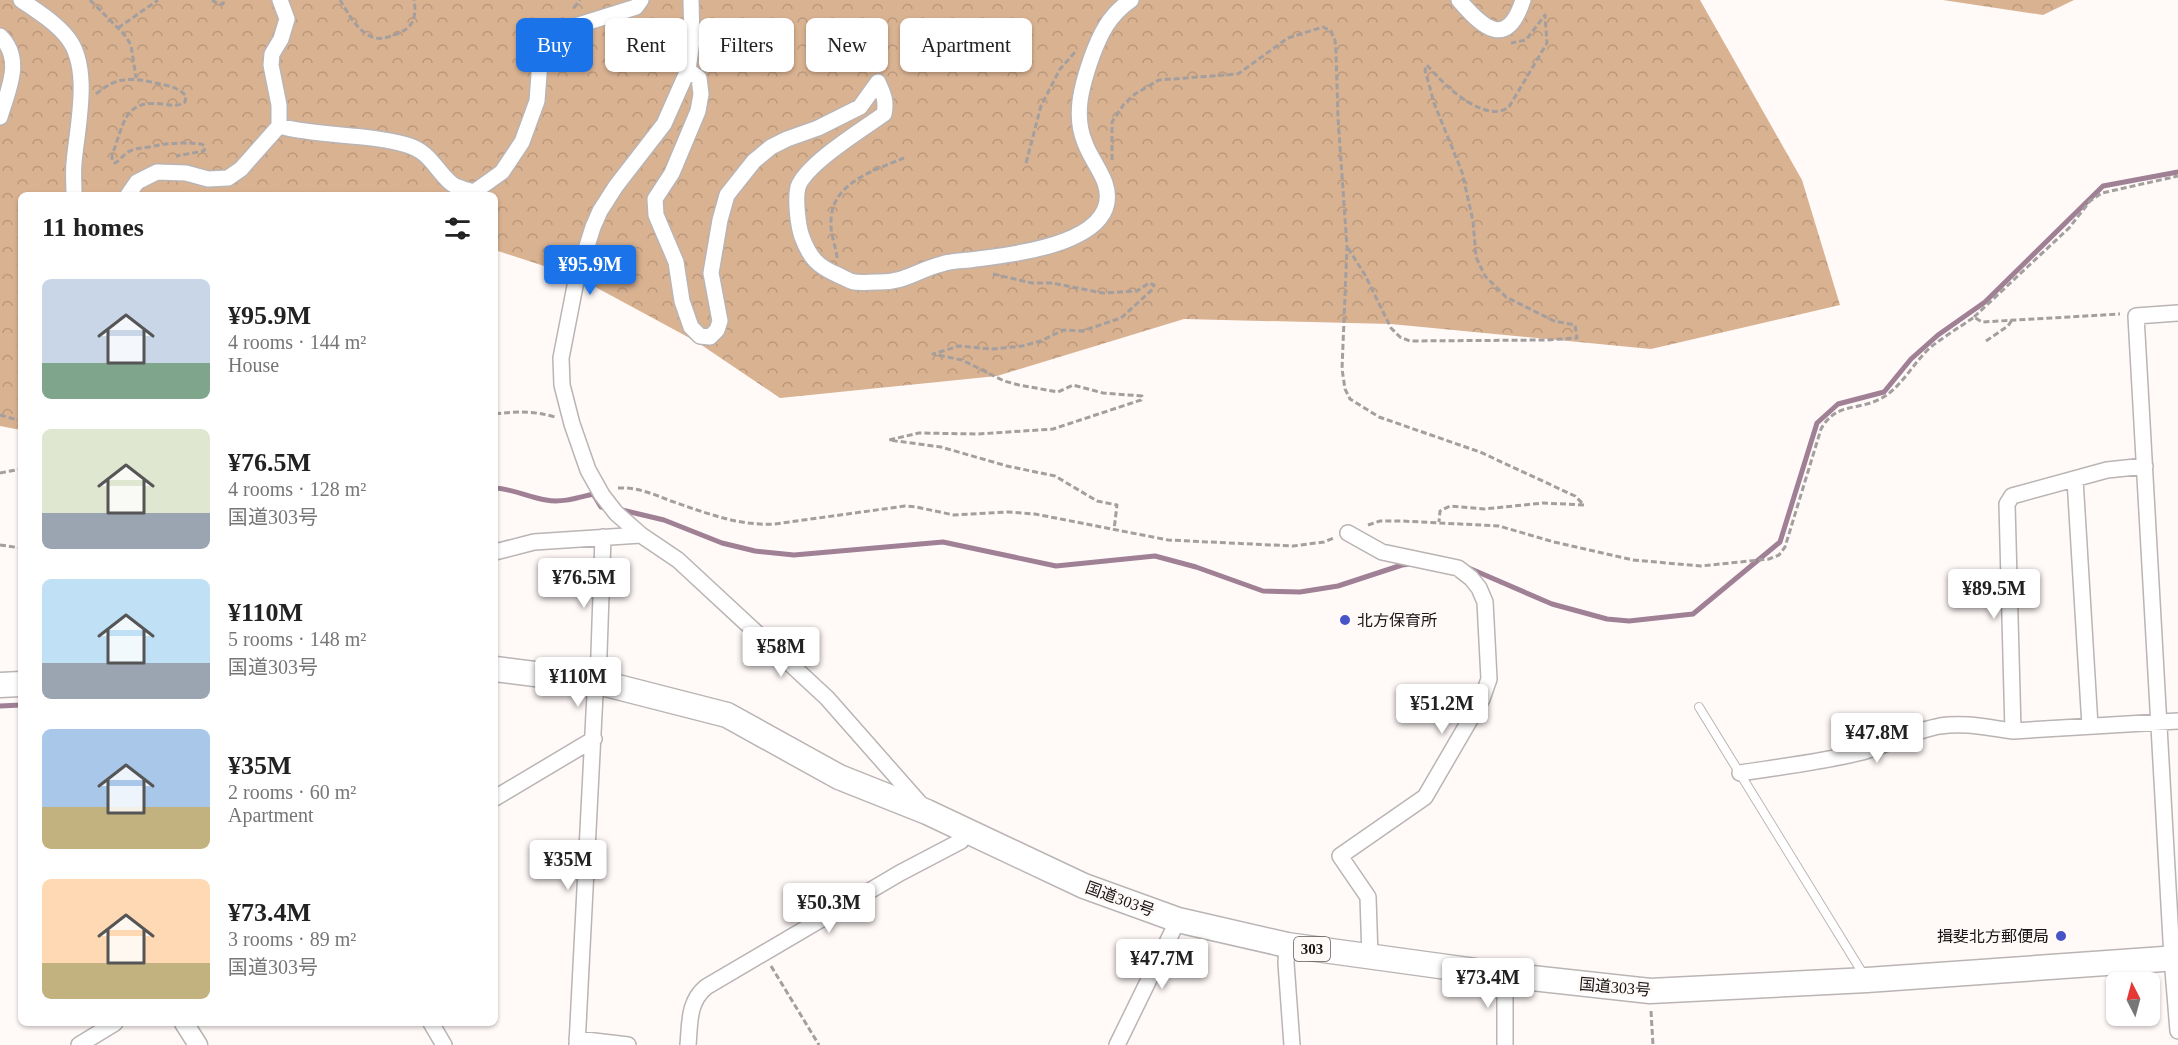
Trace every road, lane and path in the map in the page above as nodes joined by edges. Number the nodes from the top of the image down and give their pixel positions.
1 (21, 0) edge
2 (90, 0) edge
3 (158, 0) edge
4 (212, 0) edge
5 (224, 0) edge
6 (280, 0) edge
7 (340, 0) edge
8 (414, 0) edge
9 (586, 0) edge
10 (641, 0) edge
11 (691, 0) edge
12 (1131, 0) edge
13 (1459, 0) edge
14 (1523, 0) edge
15 (578, 4) dead end
16 (118, 28) junction
17 (1495, 29) junction
18 (0, 36) edge
19 (1077, 50) dead end
20 (688, 70) junction
21 (136, 78) junction
22 (81, 101) junction
23 (0, 117) edge
24 (279, 126) junction
25 (904, 158) dead end
26 (1026, 163) dead end
27 (1112, 165) dead end
28 (160, 172) junction
29 (2178, 176) edge
30 (74, 192) edge
31 (130, 192) edge
32 (1347, 247) junction
33 (985, 272) dead end
34 (835, 274) junction
35 (2178, 313) edge
36 (2136, 316) junction
37 (1974, 317) junction
38 (2012, 320) junction
39 (1986, 341) dead end
40 (498, 414) edge
41 (0, 415) edge
42 (18, 420) edge
43 (571, 421) junction
44 (2145, 466) junction
45 (18, 469) edge
46 (0, 473) edge
47 (2075, 479) junction
48 (602, 495) junction
49 (1439, 522) junction
50 (1114, 530) junction
51 (1348, 533) junction
52 (641, 535) junction
53 (603, 537) junction
54 (0, 545) edge
55 (18, 548) edge
56 (498, 551) edge
57 (498, 669) edge
58 (598, 682) junction
59 (18, 684) edge
60 (0, 685) edge
61 (1699, 707) dead end
62 (2178, 721) edge
63 (2159, 722) junction
64 (2090, 726) junction
65 (2013, 731) junction
66 (594, 739) junction
67 (1740, 773) junction
68 (498, 796) edge
69 (927, 812) junction
70 (967, 831) junction
71 (1178, 920) junction
72 (1287, 945) junction
73 (764, 954) junction
74 (1370, 957) junction
75 (2175, 958) edge
76 (1505, 975) junction
77 (1867, 980) junction
78 (1650, 991) junction
79 (110, 1026) edge
80 (186, 1026) edge
81 (433, 1026) edge
82 (2178, 1031) edge
83 (577, 1042) edge
84 (79, 1045) edge
85 (198, 1045) edge
86 (444, 1045) edge
87 (628, 1045) edge
88 (688, 1045) edge
89 (819, 1045) edge
90 (1117, 1045) edge
91 (1292, 1045) edge
92 (1505, 1045) edge
93 (1653, 1045) edge

1 - 22 street
2 - 16 path
3 - 16 path
4 - 5 path
6 - 24 street
7 - 8 path
9 - 15 path
10 - 24 street
11 - 20 street
12 - 34 street
13 - 17 street
14 - 17 street
16 - 21 path
17 - 32 path
18 - 23 street
19 - 26 path
20 - 34 street
20 - 43 street
21 - 22 path
21 - 28 path
22 - 30 street
24 - 28 street
25 - 34 path
27 - 32 path
28 - 31 street
29 - 37 path
32 - 49 path
33 - 50 path
35 - 36 street
36 - 38 path
36 - 44 street
37 - 38 path
37 - 49 path
38 - 39 path
40 - 43 path
41 - 42 path
43 - 48 street
44 - 47 street
44 - 63 street
45 - 46 path
47 - 64 street
47 - 65 street
48 - 50 path
48 - 52 street
49 - 51 path
50 - 51 path
51 - 74 street
52 - 53 street
52 - 69 street
53 - 56 street
53 - 58 street
54 - 55 path
57 - 58 highway, 国道303号 / 303
58 - 66 street
58 - 69 highway, 国道303号 / 303
59 - 60 highway
61 - 67 lane
62 - 63 street
63 - 64 street
63 - 75 street
64 - 65 street
65 - 67 street
66 - 68 street
66 - 83 street
67 - 77 lane
69 - 70 highway, 国道303号 / 303
70 - 71 highway, 国道303号 / 303
70 - 73 street
71 - 72 highway, 国道303号 / 303
71 - 90 street
72 - 74 highway, 国道303号 / 303
72 - 91 street
73 - 88 street
73 - 89 path
74 - 76 highway, 国道303号 / 303
75 - 77 highway, 国道303号 / 303
75 - 82 street
76 - 78 highway, 国道303号 / 303
76 - 92 street
77 - 78 highway, 国道303号 / 303
78 - 93 path
79 - 84 street
80 - 85 street
81 - 86 street
83 - 87 street

